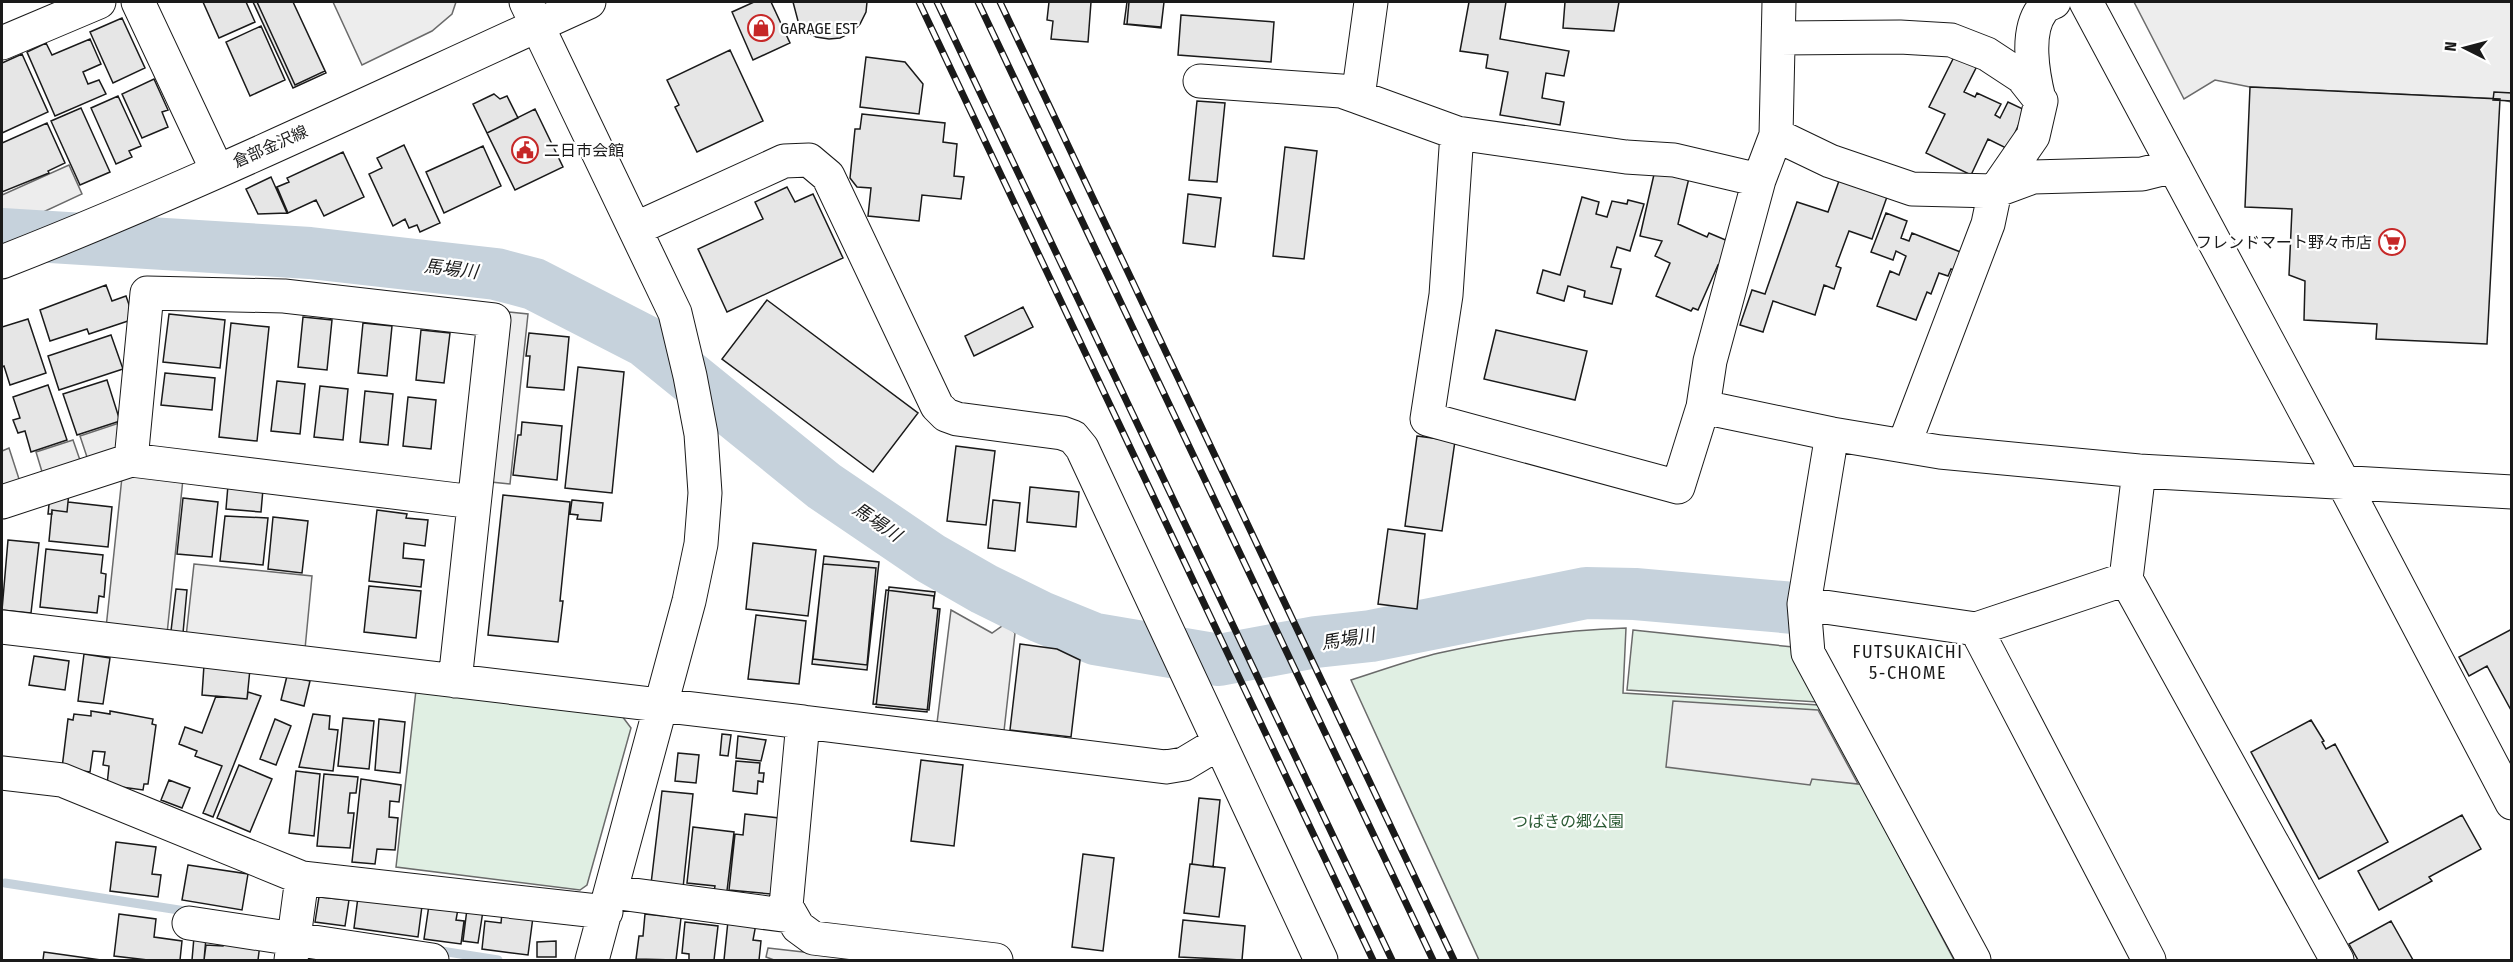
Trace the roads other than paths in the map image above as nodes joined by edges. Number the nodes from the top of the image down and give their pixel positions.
1 (99, 2) edge
2 (138, 2) edge
3 (589, 2) edge
4 (1371, 2) edge
5 (1779, 2) edge
6 (2054, 2) edge
7 (2086, 2) edge
8 (531, 13) edge
9 (1780, 38) junction
10 (2, 43) edge
11 (1200, 81) dead end
12 (1358, 97) junction
13 (2039, 99) junction
14 (1457, 133) junction
15 (1776, 135) junction
16 (2174, 166) junction
17 (217, 170) junction
18 (1759, 180) junction
19 (1995, 191) junction
20 (635, 229) junction
21 (15, 257) edge
22 (1703, 407) junction
23 (1832, 434) junction
24 (1904, 445) junction
25 (131, 460) junction
26 (2139, 471) junction
27 (2343, 482) junction
28 (2511, 492) edge
29 (2, 502) edge
30 (474, 502) junction
31 (2126, 579) junction
32 (1804, 604) junction
33 (2, 627) edge
34 (1976, 629) junction
35 (455, 681) junction
36 (661, 706) junction
37 (802, 722) junction
38 (1219, 743) junction
39 (2, 773) edge
40 (2511, 803) edge
41 (303, 878) junction
42 (609, 902) junction
43 (790, 916) junction
44 (189, 923) dead end
45 (292, 950) edge
46 (432, 960) edge
47 (592, 960) edge
48 (996, 960) edge
49 (1321, 960) edge
50 (1974, 960) edge
51 (2149, 960) edge
52 (2337, 960) edge

1 - 10 street
2 - 17 street
3 - 8 street, 倉部金沢線
4 - 12 street
5 - 9 street
6 - 13 street
7 - 16 street
8 - 17 street, 倉部金沢線
8 - 20 street
9 - 13 street
9 - 15 street
11 - 12 street
12 - 14 street
13 - 19 street
14 - 18 street
14 - 22 street
15 - 18 street
15 - 19 street
16 - 19 street
16 - 27 street
17 - 21 street, 倉部金沢線
18 - 22 street
19 - 24 street
20 - 36 street
20 - 38 street
22 - 23 street
23 - 24 street
23 - 32 street
24 - 26 street
25 - 29 street
25 - 30 street
25 - 30 street
26 - 27 street
26 - 31 street
27 - 28 street
27 - 40 street
30 - 35 street
31 - 34 street
31 - 52 street
32 - 34 street
32 - 50 street
33 - 35 street
34 - 51 street
35 - 36 street
36 - 37 street
36 - 42 street
37 - 38 street
37 - 43 street
38 - 49 street
39 - 41 street
41 - 42 street
41 - 45 street
42 - 43 street
42 - 47 street
43 - 48 street
44 - 45 street
45 - 46 street

